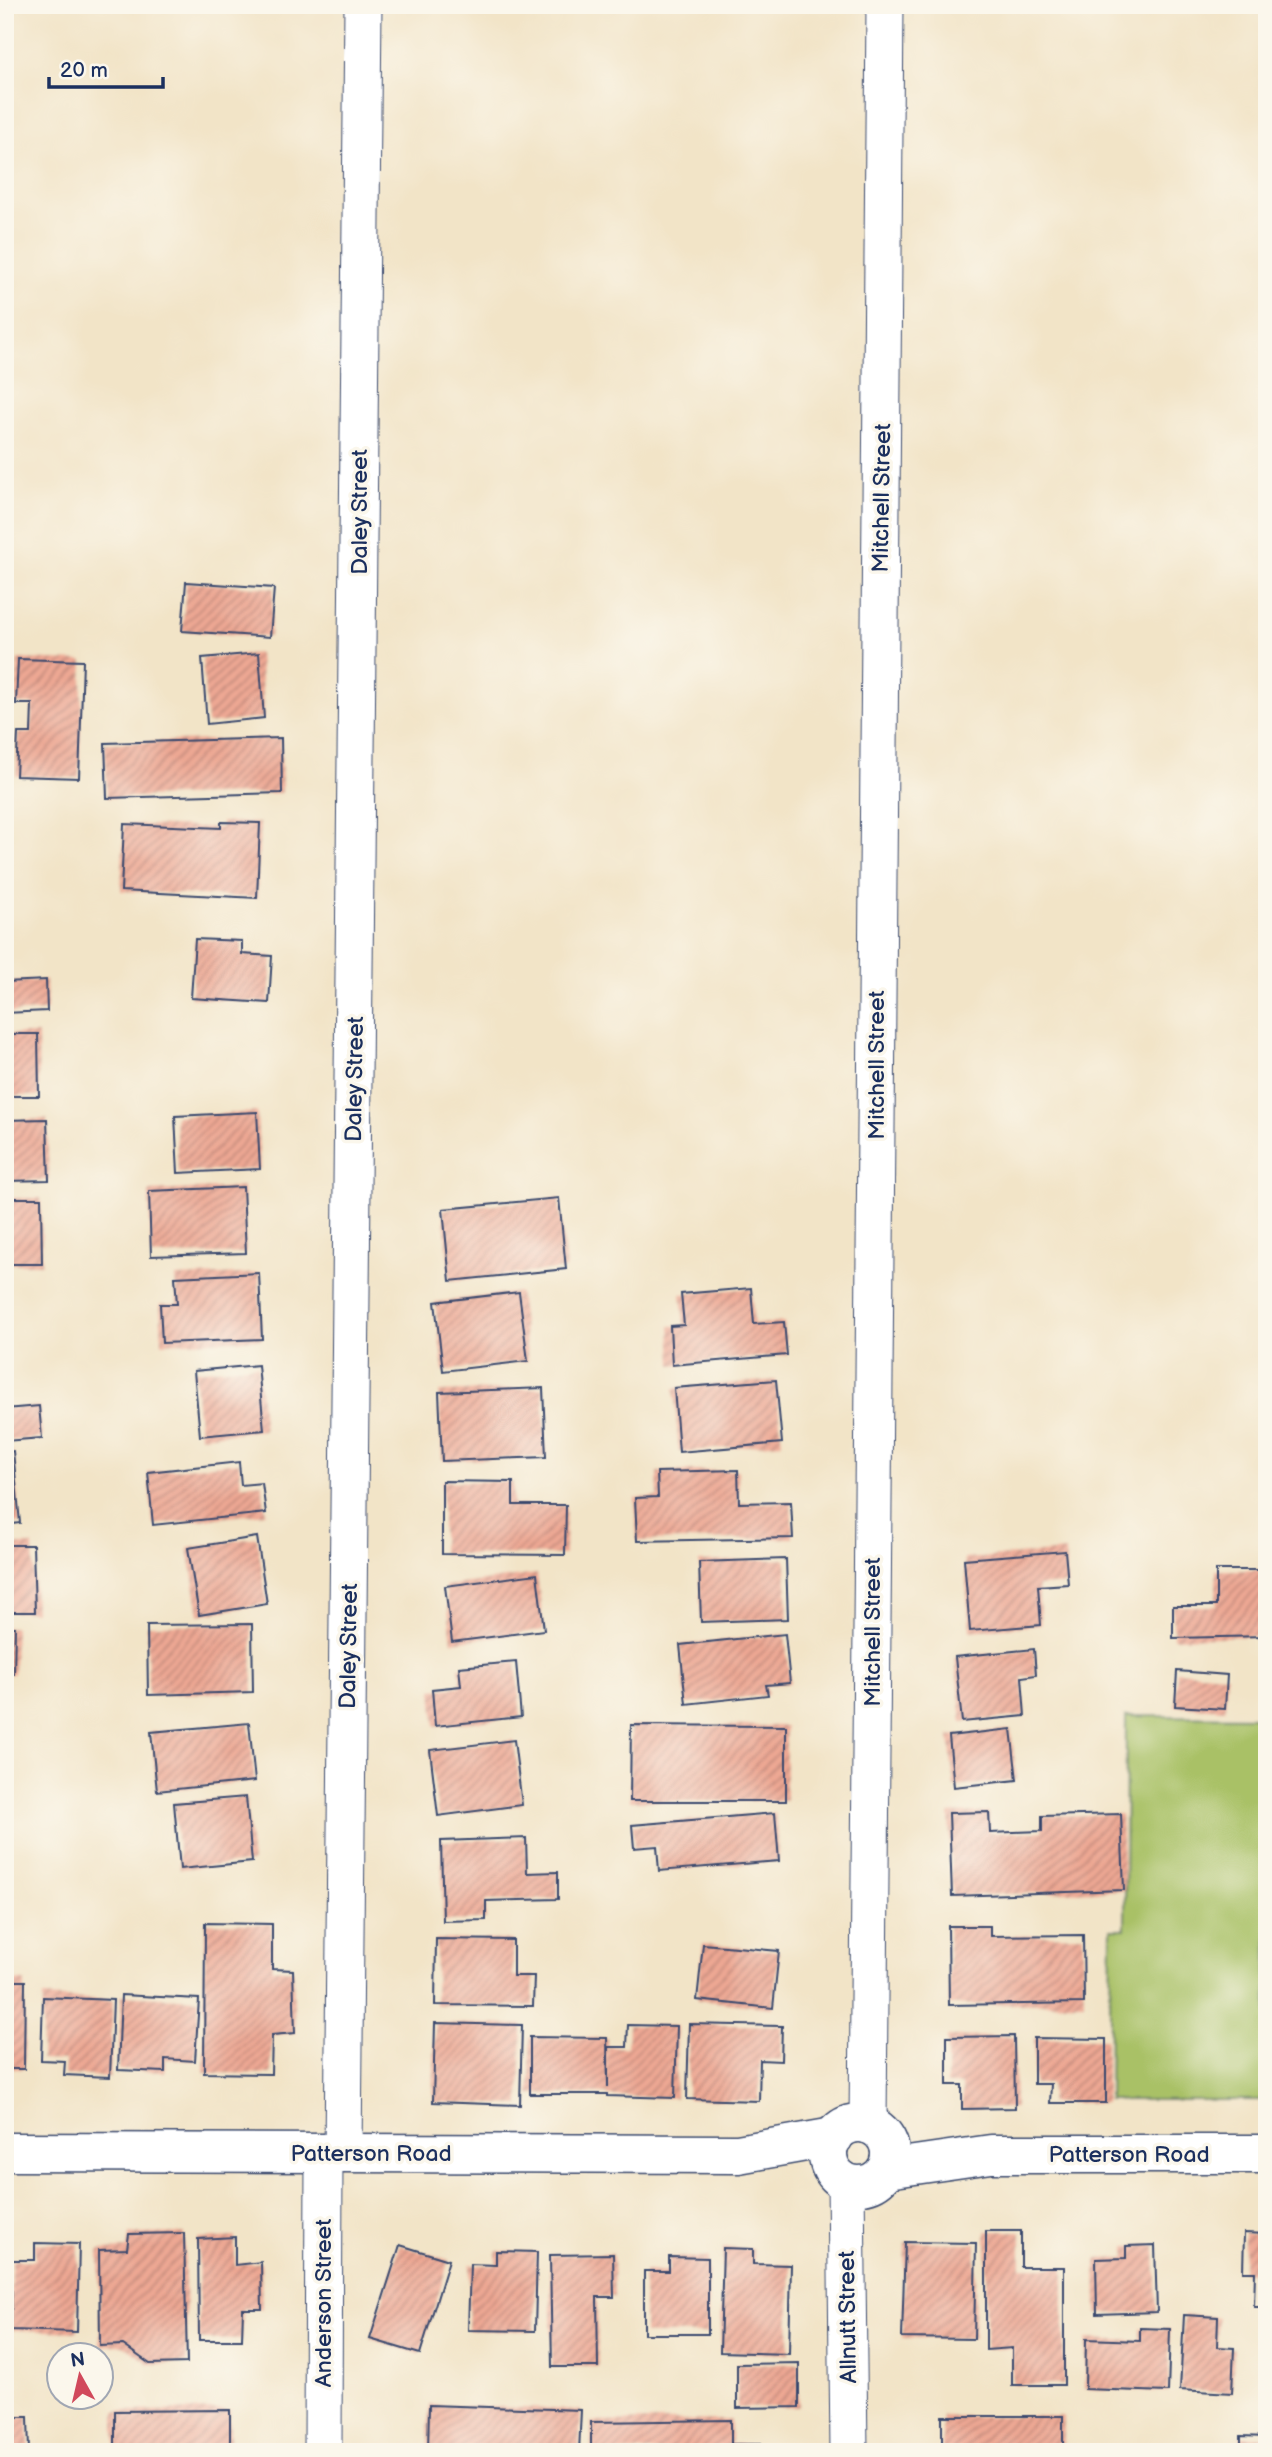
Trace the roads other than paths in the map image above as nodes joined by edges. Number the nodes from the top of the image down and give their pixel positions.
1 (363, 5) edge
2 (886, 5) edge
3 (5, 2152) edge
4 (333, 2153) junction
5 (859, 2153) junction
6 (1267, 2154) edge
7 (323, 2452) edge
8 (849, 2452) edge

1 - 4 street, Daley Street
2 - 5 street, Mitchell Street
3 - 4 street, Patterson Road
4 - 5 street, Patterson Road
4 - 7 street, Anderson Street
5 - 6 street, Patterson Road
5 - 8 street, Allnutt Street

